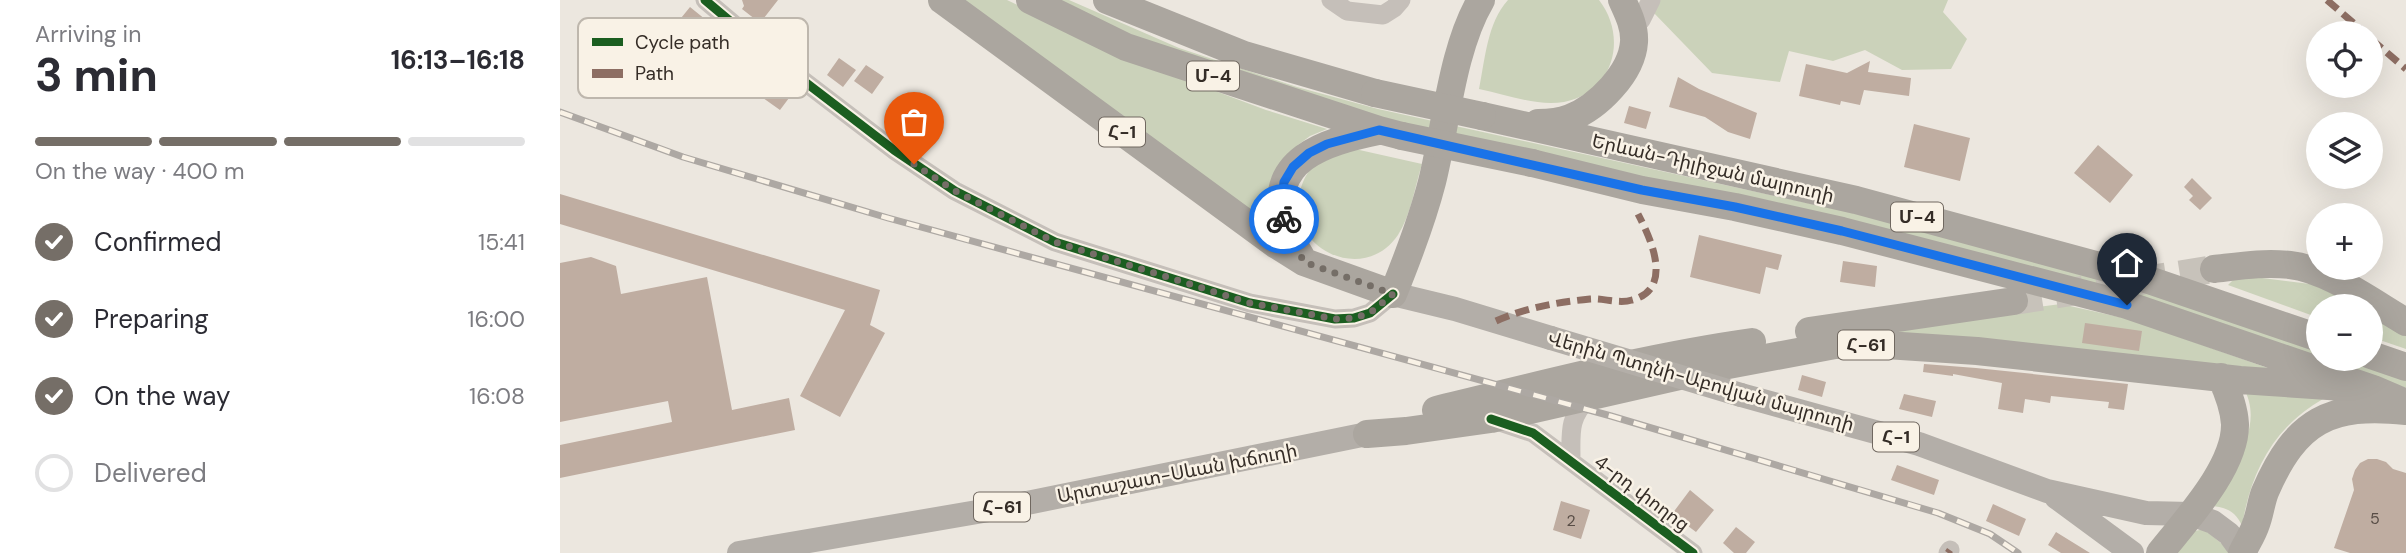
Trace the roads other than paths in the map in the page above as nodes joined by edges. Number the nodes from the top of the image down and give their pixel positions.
1 (705, 0) edge
2 (942, 0) edge
3 (1030, 0) edge
4 (1107, 0) edge
5 (1331, 0) edge
6 (1401, 0) edge
7 (1481, 0) edge
8 (1635, 6) edge
9 (726, 18) edge
10 (808, 84) edge
11 (1521, 125) junction
12 (1390, 133) junction
13 (1304, 262) junction
14 (2214, 269) tunnel mouth
15 (1393, 294) junction
16 (2014, 301) tunnel mouth
17 (2406, 322) edge
18 (2306, 334) edge
19 (2383, 359) edge
20 (2406, 366) edge
21 (2221, 377) junction
22 (2373, 389) junction
23 (1589, 397) junction
24 (2406, 402) edge
25 (2406, 411) edge
26 (1491, 419) junction
27 (1367, 434) junction
28 (1571, 461) junction
29 (2047, 491) junction
30 (2191, 514) junction
31 (2242, 552) edge
32 (739, 553) edge
33 (1693, 553) edge
34 (2132, 553) edge
35 (2160, 553) edge

1 - 9 street
2 - 13 highway, Հ-1
3 - 12 highway, Երևան-Դիլիջան մայրուղի / Մ-4
4 - 11 highway, Երևան-Դիլիջան մայրուղի / Մ-4, bridge
5 - 6 street
7 - 15 highway
8 - 11 highway
10 - 15 street
11 - 18 highway, Երևան-Դիլիջան մայրուղի / Մ-4
12 - 13 highway
12 - 22 highway, Երևան-Դիլիջան մայրուղի / Մ-4, bridge
13 - 15 highway, Հ-1
14 - 17 highway
15 - 29 main road, Վերին Պտղնի-Աբովյան մայրուղի / Հ-1, bridge
16 - 27 highway, Հ-61
19 - 20 highway
21 - 22 highway, Հ-61
21 - 23 highway, Հ-61
21 - 30 highway
22 - 24 highway, Երևան-Դիլիջան մայրուղի / Մ-4
23 - 26 highway, Հ-61
23 - 28 street
25 - 31 highway
26 - 27 highway, Հ-61
26 - 28 street, 4-րդ փողոց
27 - 32 main road, Արտաշատ-Սևան խճուղի / Հ-61
28 - 33 street, 4-րդ փողոց
29 - 30 main road, Վերին Պտղնի-Աբովյան մայրուղի / Հ-1
29 - 34 main road, Վերին Պտղնի-Աբովյան մայրուղի / Հ-1
30 - 31 main road, Վերին Պտղնի-Աբովյան մայրուղի / Հ-1
30 - 35 highway

